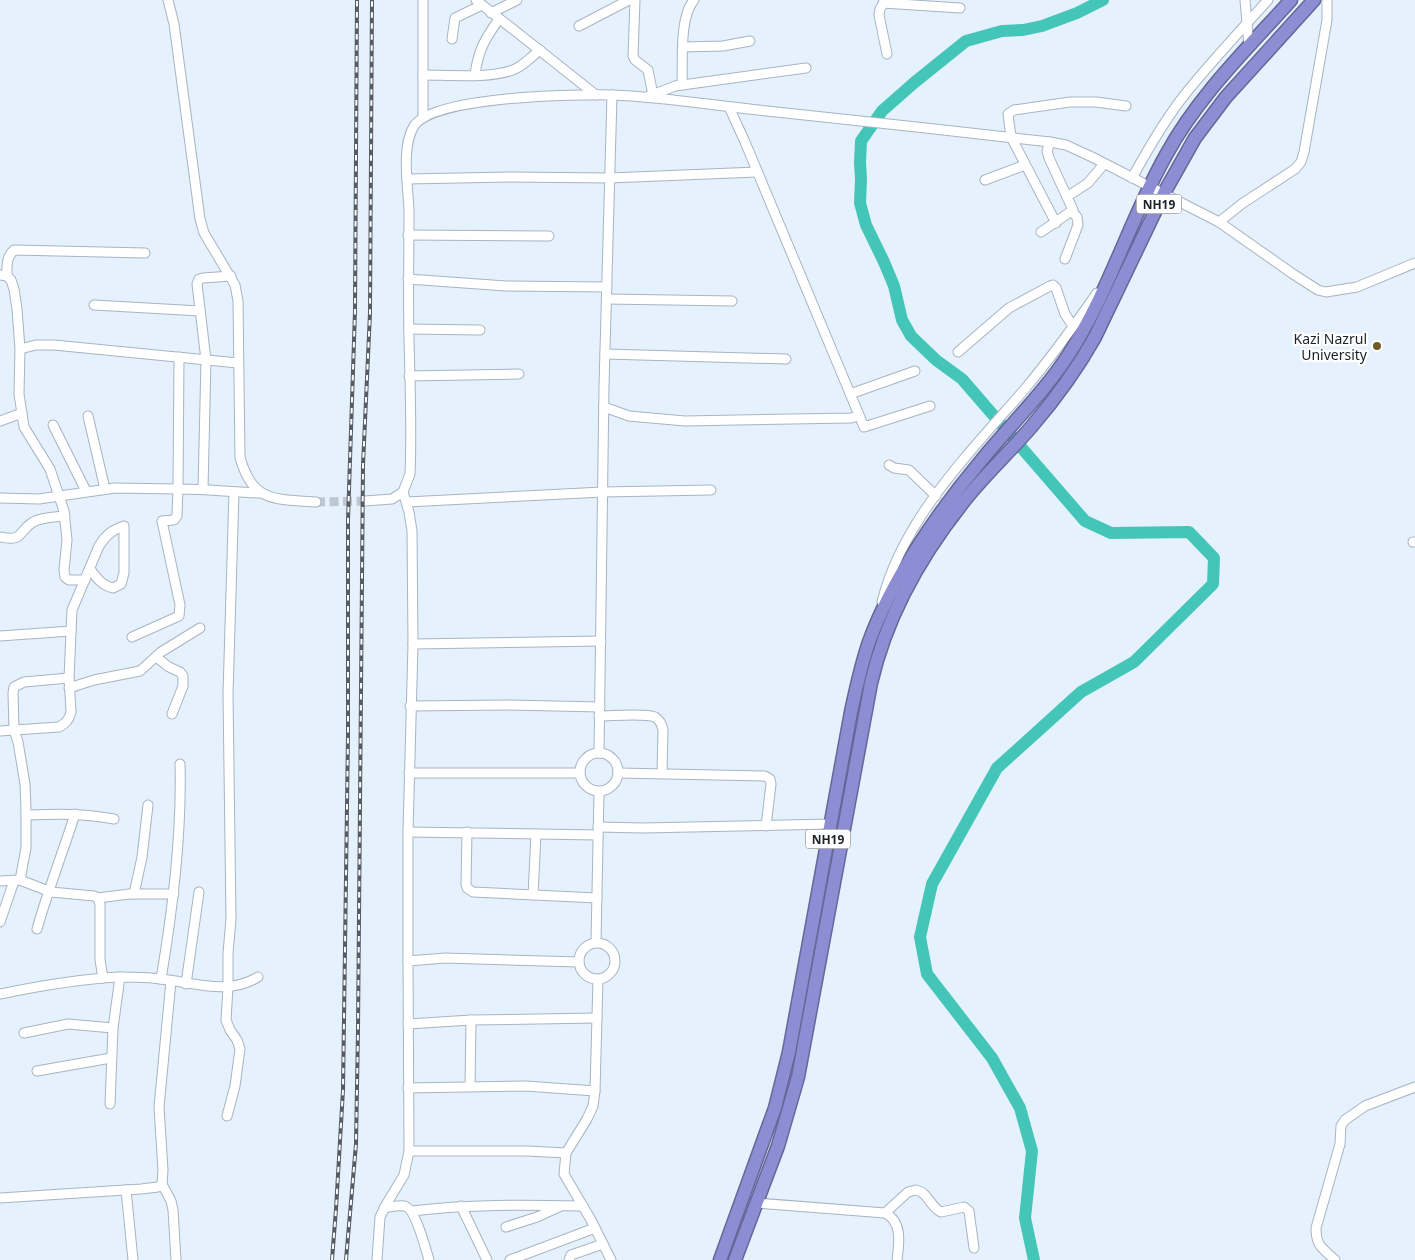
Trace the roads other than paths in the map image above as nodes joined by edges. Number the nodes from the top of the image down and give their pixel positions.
1 (168, 0) edge
2 (423, 0) edge
3 (517, 0) edge
4 (629, 0) edge
5 (635, 0) edge
6 (694, 0) edge
7 (1245, 0) edge
8 (1268, 0) edge
9 (1292, 0) edge
10 (1314, 0) edge
11 (1328, 0) edge
12 (885, 2) edge
13 (479, 3) edge
14 (960, 8) dead end
15 (495, 16) junction
16 (1247, 23) junction
17 (578, 26) dead end
18 (452, 39) dead end
19 (750, 41) dead end
20 (1249, 46) junction
21 (683, 47) junction
22 (540, 50) junction
23 (887, 54) dead end
24 (806, 68) dead end
25 (423, 75) junction
26 (475, 75) junction
27 (682, 85) junction
28 (596, 95) junction
29 (612, 95) junction
30 (650, 96) junction
31 (1126, 106) dead end
32 (728, 107) junction
33 (423, 118) junction
34 (1012, 137) junction
35 (1050, 142) junction
36 (1104, 164) junction
37 (1026, 165) junction
38 (757, 172) junction
39 (609, 178) junction
40 (1132, 178) junction
41 (407, 179) junction
42 (985, 180) dead end
43 (1149, 186) junction
44 (1164, 193) junction
45 (1068, 196) junction
46 (1072, 212) junction
47 (1056, 222) junction
48 (1220, 222) junction
49 (1041, 232) dead end
50 (408, 235) junction
51 (549, 236) dead end
52 (145, 253) dead end
53 (1065, 259) dead end
54 (1415, 263) edge
55 (1110, 274) junction
56 (3, 276) edge
57 (231, 276) junction
58 (408, 279) junction
59 (607, 287) junction
60 (607, 299) junction
61 (732, 301) dead end
62 (94, 304) dead end
63 (200, 311) junction
64 (1073, 326) junction
65 (409, 329) junction
66 (480, 330) dead end
67 (20, 349) junction
68 (958, 352) dead end
69 (605, 354) junction
70 (178, 357) junction
71 (786, 359) dead end
72 (206, 360) junction
73 (238, 363) junction
74 (915, 371) dead end
75 (519, 374) dead end
76 (409, 376) junction
77 (850, 394) junction
78 (930, 406) dead end
79 (604, 407) junction
80 (22, 413) junction
81 (88, 416) dead end
82 (858, 416) junction
83 (0, 421) edge
84 (53, 424) dead end
85 (889, 465) dead end
86 (106, 489) junction
87 (203, 489) junction
88 (178, 490) junction
89 (711, 490) dead end
90 (86, 491) junction
91 (234, 492) junction
92 (404, 492) junction
93 (602, 492) junction
94 (260, 493) junction
95 (58, 495) junction
96 (936, 496) junction
97 (0, 498) edge
98 (365, 501) tunnel mouth
99 (316, 502) tunnel mouth
100 (406, 502) junction
101 (65, 516) junction
102 (0, 537) edge
103 (90, 569) junction
104 (85, 580) junction
105 (200, 628) dead end
106 (875, 629) junction
107 (71, 631) junction
108 (0, 636) edge
109 (132, 637) dead end
110 (600, 641) junction
111 (413, 644) junction
112 (156, 657) junction
113 (69, 678) junction
114 (70, 688) junction
115 (410, 706) junction
116 (600, 711) junction
117 (172, 714) dead end
118 (14, 730) junction
119 (0, 731) edge
120 (599, 753) junction
121 (180, 764) dead end
122 (580, 772) junction
123 (410, 773) junction
124 (618, 773) junction
125 (662, 773) junction
126 (599, 792) junction
127 (148, 805) dead end
128 (76, 814) junction
129 (26, 815) junction
130 (114, 819) dead end
131 (830, 824) junction
132 (766, 826) junction
133 (597, 831) junction
134 (408, 832) junction
135 (467, 832) junction
136 (536, 834) junction
137 (0, 881) edge
138 (17, 881) junction
139 (48, 891) junction
140 (199, 892) dead end
141 (134, 894) junction
142 (174, 894) junction
143 (534, 895) junction
144 (98, 898) junction
145 (597, 898) junction
146 (0, 922) edge
147 (37, 929) dead end
148 (596, 942) junction
149 (408, 961) junction
150 (579, 962) junction
151 (120, 977) junction
152 (258, 977) dead end
153 (103, 978) junction
154 (598, 979) junction
155 (166, 980) junction
156 (186, 984) junction
157 (228, 987) junction
158 (0, 994) edge
159 (597, 1018) junction
160 (470, 1020) junction
161 (408, 1024) junction
162 (113, 1028) junction
163 (24, 1033) dead end
164 (112, 1058) junction
165 (37, 1071) dead end
166 (470, 1086) junction
167 (1415, 1087) edge
168 (408, 1088) junction
169 (595, 1091) junction
170 (110, 1104) dead end
171 (227, 1116) dead end
172 (409, 1151) junction
173 (566, 1153) junction
174 (162, 1184) junction
175 (126, 1190) junction
176 (0, 1198) edge
177 (757, 1203) junction
178 (461, 1206) junction
179 (561, 1206) junction
180 (583, 1206) junction
181 (384, 1208) junction
182 (412, 1211) junction
183 (885, 1213) junction
184 (506, 1227) dead end
185 (595, 1228) junction
186 (603, 1244) junction
187 (974, 1248) dead end
188 (739, 1257) edge
189 (132, 1260) edge
190 (176, 1260) edge
191 (377, 1260) edge
192 (429, 1260) edge
193 (487, 1260) edge
194 (510, 1260) edge
195 (569, 1260) edge
196 (610, 1260) edge
197 (720, 1260) edge
198 (897, 1260) edge
199 (1335, 1260) edge

1 - 57 street
2 - 25 street
3 - 15 street
4 - 17 street
5 - 30 street
6 - 21 street
7 - 16 street
8 - 16 street
9 - 20 highway, NH19
10 - 44 highway, NH19
11 - 48 street
12 - 14 street
12 - 23 street
13 - 15 street
13 - 18 street
15 - 22 street
15 - 26 street
16 - 20 street
16 - 40 street
19 - 21 street
20 - 43 highway, NH19
21 - 27 street
22 - 26 street
22 - 28 street
24 - 27 street
25 - 26 street
25 - 33 street
27 - 30 street
28 - 29 street
28 - 33 street
29 - 30 street
29 - 39 street
30 - 32 street
31 - 34 street
32 - 34 street
32 - 38 street
33 - 41 street
34 - 35 street
34 - 37 street
35 - 36 street
35 - 45 street
36 - 40 street
36 - 45 street
37 - 42 street
37 - 47 street
38 - 39 street
38 - 77 street
39 - 41 street
39 - 59 street
40 - 43 street
41 - 50 street
43 - 44 street
43 - 55 highway, NH19
44 - 48 street
44 - 177 highway, NH19
45 - 46 street
46 - 47 street
46 - 53 street
47 - 49 street
48 - 54 street
50 - 51 street
50 - 58 street
52 - 56 street
55 - 64 street
55 - 106 highway, NH19
56 - 67 street
57 - 63 street
57 - 73 street
58 - 59 street
58 - 65 street
59 - 60 street
60 - 61 street
60 - 69 street
62 - 63 street
63 - 72 street
64 - 68 street
64 - 96 street
65 - 66 street
65 - 76 street
67 - 70 street
67 - 80 street
69 - 71 street
69 - 79 street
70 - 72 street
70 - 88 street
72 - 73 street
72 - 87 street
73 - 94 street
74 - 77 street
75 - 76 street
76 - 92 street
77 - 82 street
78 - 82 street
79 - 82 street
79 - 93 street
80 - 83 street
80 - 95 street
81 - 86 street
84 - 90 street
85 - 96 street
86 - 88 street
86 - 90 street
87 - 88 street
87 - 91 street
88 - 109 street
89 - 93 street
90 - 95 street
91 - 94 street
91 - 157 street
92 - 98 street
92 - 100 street
93 - 100 street
93 - 110 street
94 - 99 street
95 - 97 street
95 - 101 street
96 - 106 street
100 - 111 street
101 - 102 street
101 - 104 street
103 - 103 street
103 - 104 street
104 - 107 street
105 - 112 street
106 - 131 highway, NH19
107 - 108 street
107 - 113 street
110 - 111 street
110 - 116 street
111 - 115 street
112 - 114 street
112 - 117 street
113 - 114 street
113 - 118 street
114 - 118 street
115 - 116 street
115 - 123 street
116 - 120 street
116 - 125 street
118 - 119 street
118 - 129 street
120 - 122 street
120 - 124 street
121 - 142 street
122 - 123 street
122 - 126 street
123 - 134 street
124 - 125 street
124 - 126 street
125 - 132 street
126 - 133 street
127 - 141 street
128 - 129 street
128 - 130 street
128 - 139 street
129 - 138 street
131 - 132 street
131 - 197 highway, NH19
132 - 133 street
133 - 136 street
133 - 145 street
134 - 135 street
134 - 149 street
135 - 136 street
135 - 143 street
136 - 143 street
137 - 138 street
138 - 139 street
138 - 146 street
139 - 144 street
139 - 147 street
140 - 156 street
141 - 142 street
141 - 144 street
142 - 155 street
143 - 145 street
144 - 153 street
145 - 148 street
148 - 150 street
148 - 154 street
149 - 150 street
149 - 161 street
150 - 154 street
151 - 153 street
151 - 155 street
151 - 162 street
152 - 157 street
153 - 158 street
154 - 159 street
155 - 156 street
155 - 174 street
156 - 157 street
157 - 171 street
159 - 160 street
159 - 169 street
160 - 161 street
160 - 166 street
161 - 168 street
162 - 163 street
162 - 164 street
164 - 165 street
164 - 170 street
166 - 168 street
166 - 169 street
167 - 199 street
168 - 172 street
169 - 173 street
172 - 173 street
172 - 181 street
173 - 180 street
174 - 175 street
174 - 190 street
175 - 176 street
175 - 189 street
177 - 183 street
177 - 188 highway, NH19
178 - 179 street
178 - 182 street
178 - 193 street
179 - 180 street
179 - 184 street
180 - 185 street
181 - 182 street
181 - 191 street
182 - 192 street
183 - 187 street
183 - 198 street
185 - 186 street
185 - 194 street
186 - 195 street
186 - 196 street

